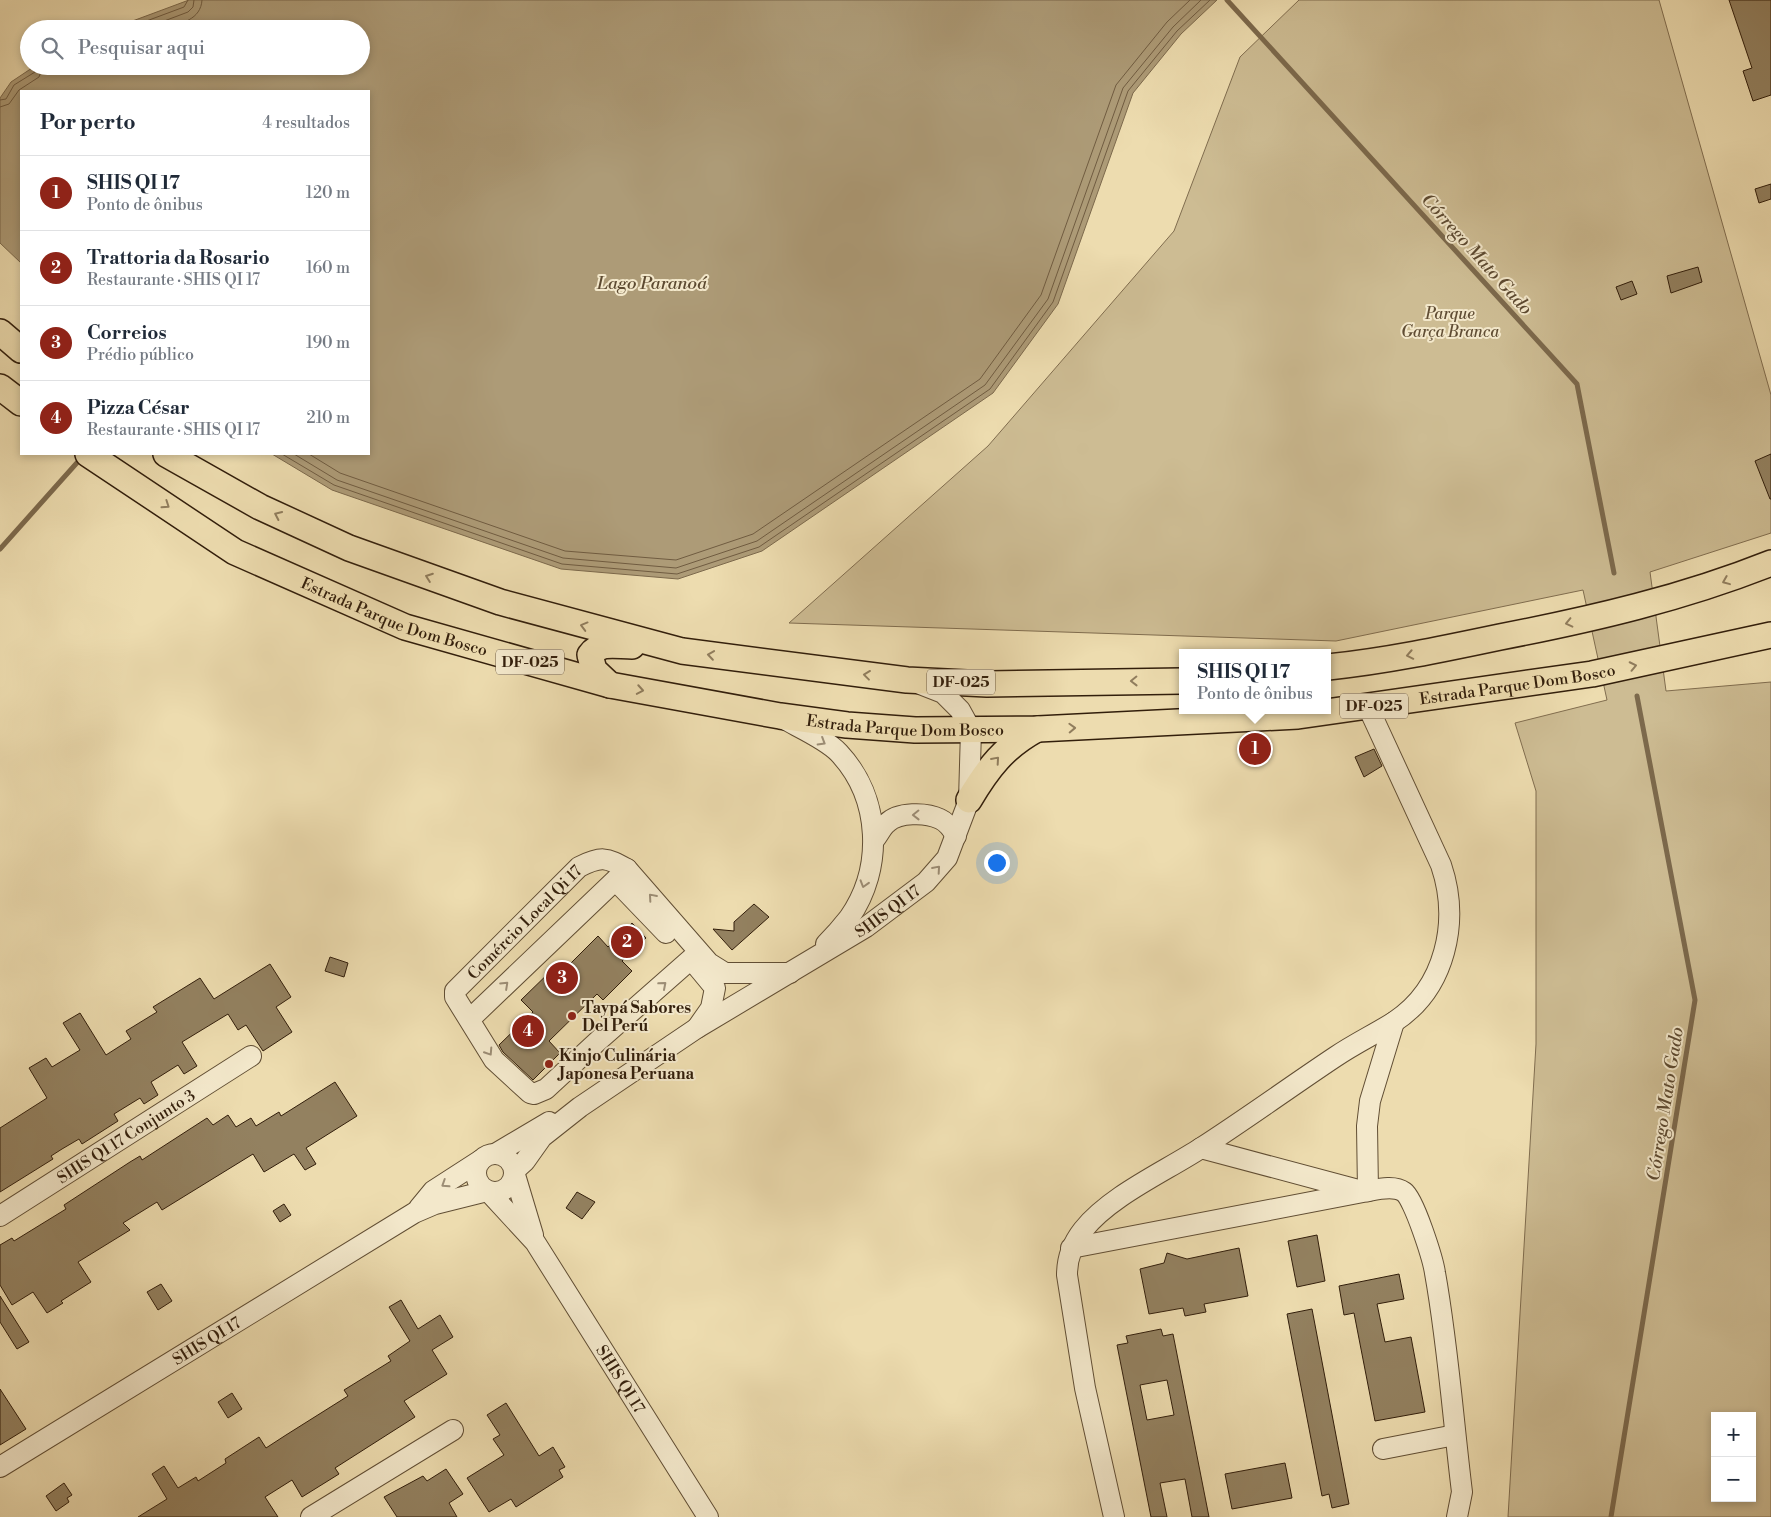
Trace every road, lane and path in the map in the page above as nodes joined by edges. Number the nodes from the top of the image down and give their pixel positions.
1 (0, 332) edge
2 (20, 349) edge
3 (0, 387) edge
4 (20, 402) edge
5 (90, 455) edge
6 (168, 455) edge
7 (1771, 562) edge
8 (1771, 635) edge
9 (682, 651) junction
10 (1331, 667) edge
11 (906, 680) junction
12 (1179, 681) edge
13 (610, 685) junction
14 (1368, 707) junction
15 (1331, 712) edge
16 (1314, 714) edge
17 (780, 716) junction
18 (1222, 716) edge
19 (1186, 717) edge
20 (1038, 729) junction
21 (971, 730) junction
22 (969, 800) junction
23 (956, 836) junction
24 (875, 839) junction
25 (622, 875) junction
26 (691, 959) junction
27 (814, 959) junction
28 (790, 973) junction
29 (720, 981) junction
30 (735, 1005) junction
31 (470, 1019) junction
32 (1394, 1022) junction
33 (697, 1028) junction
34 (251, 1056) dead end
35 (580, 1107) junction
36 (1201, 1148) junction
37 (488, 1157) junction
38 (515, 1173) junction
39 (488, 1191) junction
40 (1366, 1192) junction
41 (414, 1213) junction
42 (0, 1216) edge
43 (535, 1242) junction
44 (1071, 1248) junction
45 (453, 1430) dead end
46 (1455, 1435) junction
47 (1383, 1449) dead end
48 (0, 1467) edge
49 (311, 1517) edge
50 (708, 1517) edge
51 (1114, 1517) edge
52 (1457, 1517) edge

1 - 2 main road
3 - 4 main road
5 -> 13 main road, Estrada Parque Dom Bosco / DF-025
9 -> 6 main road, DF-025
7 -> 10 main road
14 -> 8 main road, Estrada Parque Dom Bosco / DF-025
11 -> 9 main road, DF-025
9 - 13 main road
12 -> 11 main road, DF-025
11 - 21 street
13 -> 17 main road, Estrada Parque Dom Bosco / DF-025
14 - 15 main road, Estrada Parque Dom Bosco / DF-025
14 - 32 street
16 - 18 main road, Estrada Parque Dom Bosco / DF-025
17 - 21 main road, Estrada Parque Dom Bosco / DF-025
17 -> 24 street, SHIS QI 17
18 - 19 main road, Estrada Parque Dom Bosco / DF-025
20 -> 19 main road, Estrada Parque Dom Bosco / DF-025
20 - 21 main road, Estrada Parque Dom Bosco / DF-025
22 -> 20 main road
21 - 22 street, SHIS QI 17
22 - 23 street, SHIS QI 17
23 -> 24 street
27 -> 23 street, SHIS QI 17
24 -> 27 street, SHIS QI 17
25 - 26 street, Comércio Local Qi 17
29 -> 25 street, Comércio Local Qi 17
31 -> 25 street, Comércio Local Qi 17
25 - 31 street, Comércio Local Qi 17
26 - 29 street, Comércio Local Qi 17
31 -> 26 street, Comércio Local Qi 17
27 - 28 street, SHIS QI 17
28 - 29 street
28 - 30 street, SHIS QI 17
29 - 30 street
29 - 33 street
30 - 33 street, SHIS QI 17
32 - 36 street
32 - 40 street
33 - 35 street, SHIS QI 17
34 - 42 street, SHIS QI 17 Conjunto 3
35 - 37 street, SHIS QI 17
35 - 38 street, SHIS QI 17
36 - 40 street
36 - 44 street
37 - 38 street
37 - 39 street
37 -> 41 street, SHIS QI 17
38 - 39 street
38 - 43 street, SHIS QI 17
39 - 41 street, SHIS QI 17
39 - 43 street, SHIS QI 17
40 - 44 street
40 - 46 street
41 - 48 street, SHIS QI 17
43 - 50 street, SHIS QI 17
44 - 51 street
45 - 49 street
46 - 47 street
46 - 52 street

